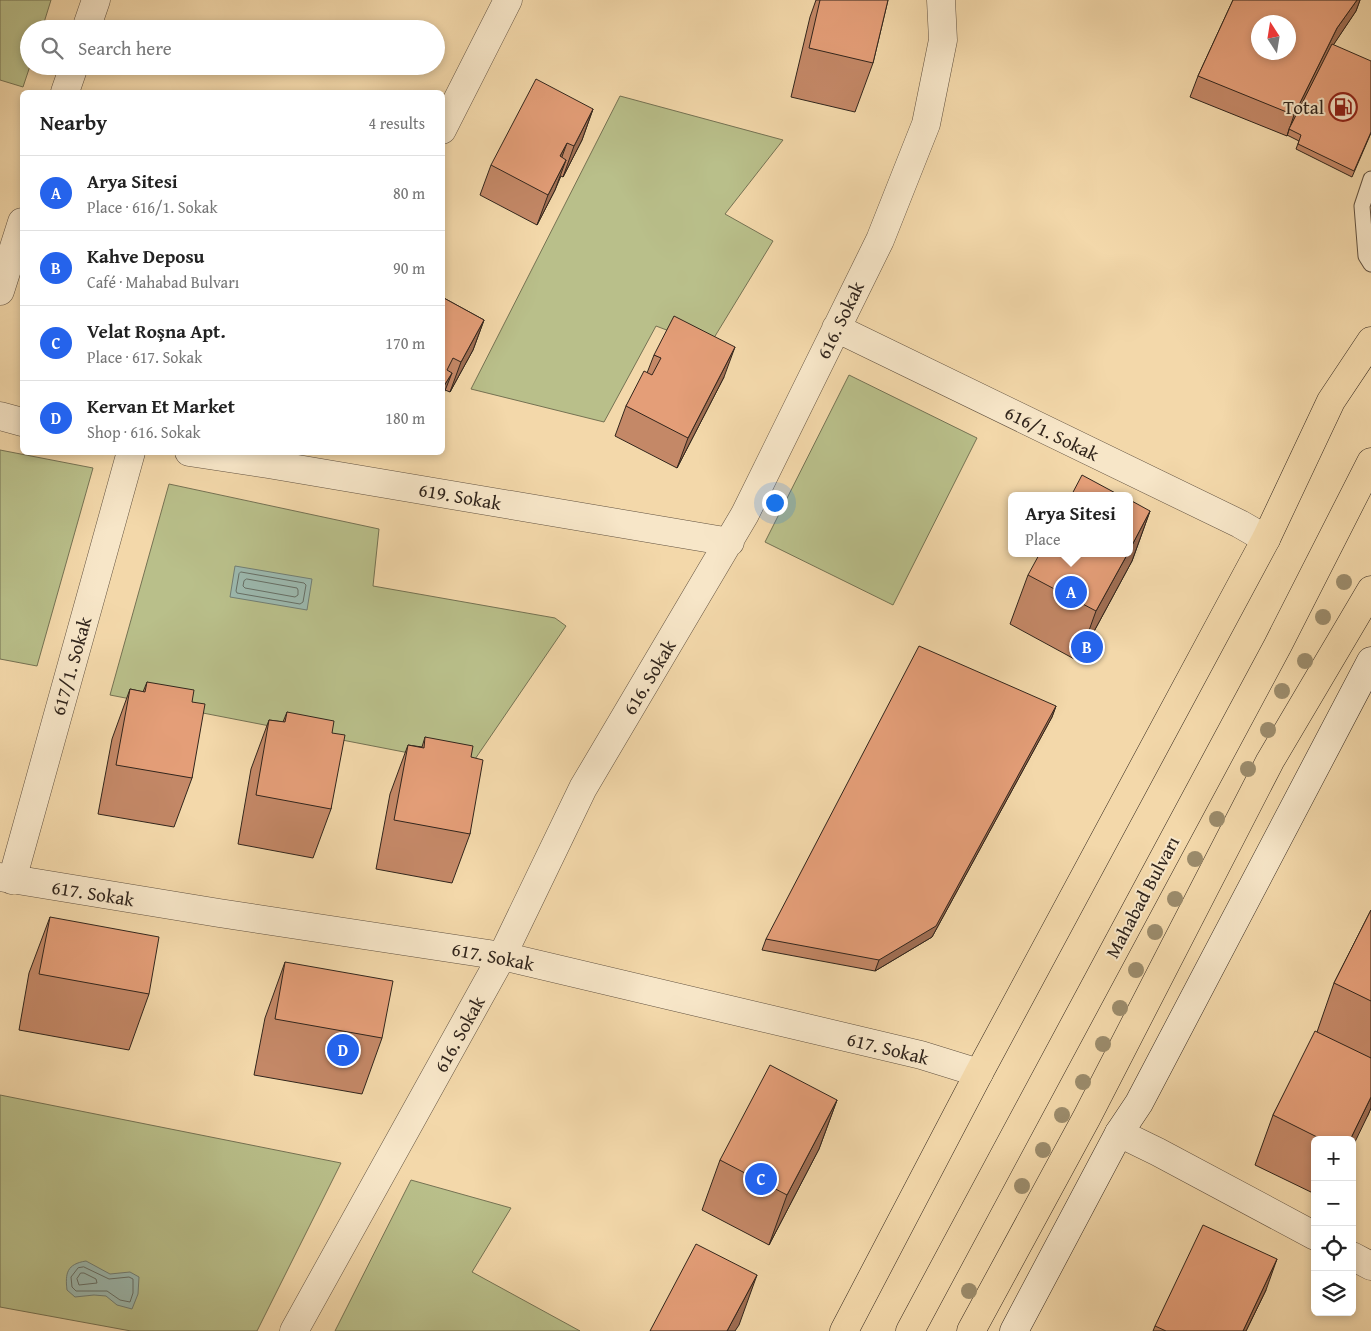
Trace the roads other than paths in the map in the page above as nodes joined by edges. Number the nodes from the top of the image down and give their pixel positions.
1 (96, 0) edge
2 (508, 0) edge
3 (941, 0) edge
4 (89, 20) edge
5 (71, 75) edge
6 (66, 90) edge
7 (445, 124) edge
8 (1371, 179) edge
9 (20, 228) edge
10 (1371, 264) edge
11 (0, 291) edge
12 (836, 328) junction
13 (1371, 341) edge
14 (0, 416) edge
15 (20, 421) edge
16 (130, 455) edge
17 (230, 455) edge
18 (271, 458) edge
19 (1371, 462) edge
20 (1266, 539) junction
21 (730, 542) junction
22 (1371, 590) edge
23 (1371, 661) edge
24 (6, 878) edge
25 (502, 956) junction
26 (979, 1073) junction
27 (1119, 1134) junction
28 (1311, 1234) edge
29 (1356, 1258) edge
30 (1371, 1266) edge
31 (294, 1331) edge
32 (844, 1331) edge
33 (910, 1331) edge
34 (972, 1331) edge
35 (1014, 1331) edge

1 - 4 street
2 - 7 street
3 - 12 street, 616. Sokak
5 - 6 street
8 - 10 lane
9 - 11 street
12 - 20 street, 616/1. Sokak
12 - 21 street, 616. Sokak
13 - 20 main road
14 - 15 street
16 - 24 street, 617/1. Sokak
17 - 18 street, 619. Sokak
18 - 21 street, 619. Sokak
19 - 33 main road, Mahabad Bulvarı
20 - 26 main road
21 - 25 street, 616. Sokak
22 - 34 main road
23 - 27 street
24 - 25 street, 617. Sokak
25 - 26 street, 617. Sokak
25 - 31 street, 616. Sokak
26 - 32 main road
27 - 28 street
27 - 35 street
29 - 30 street

